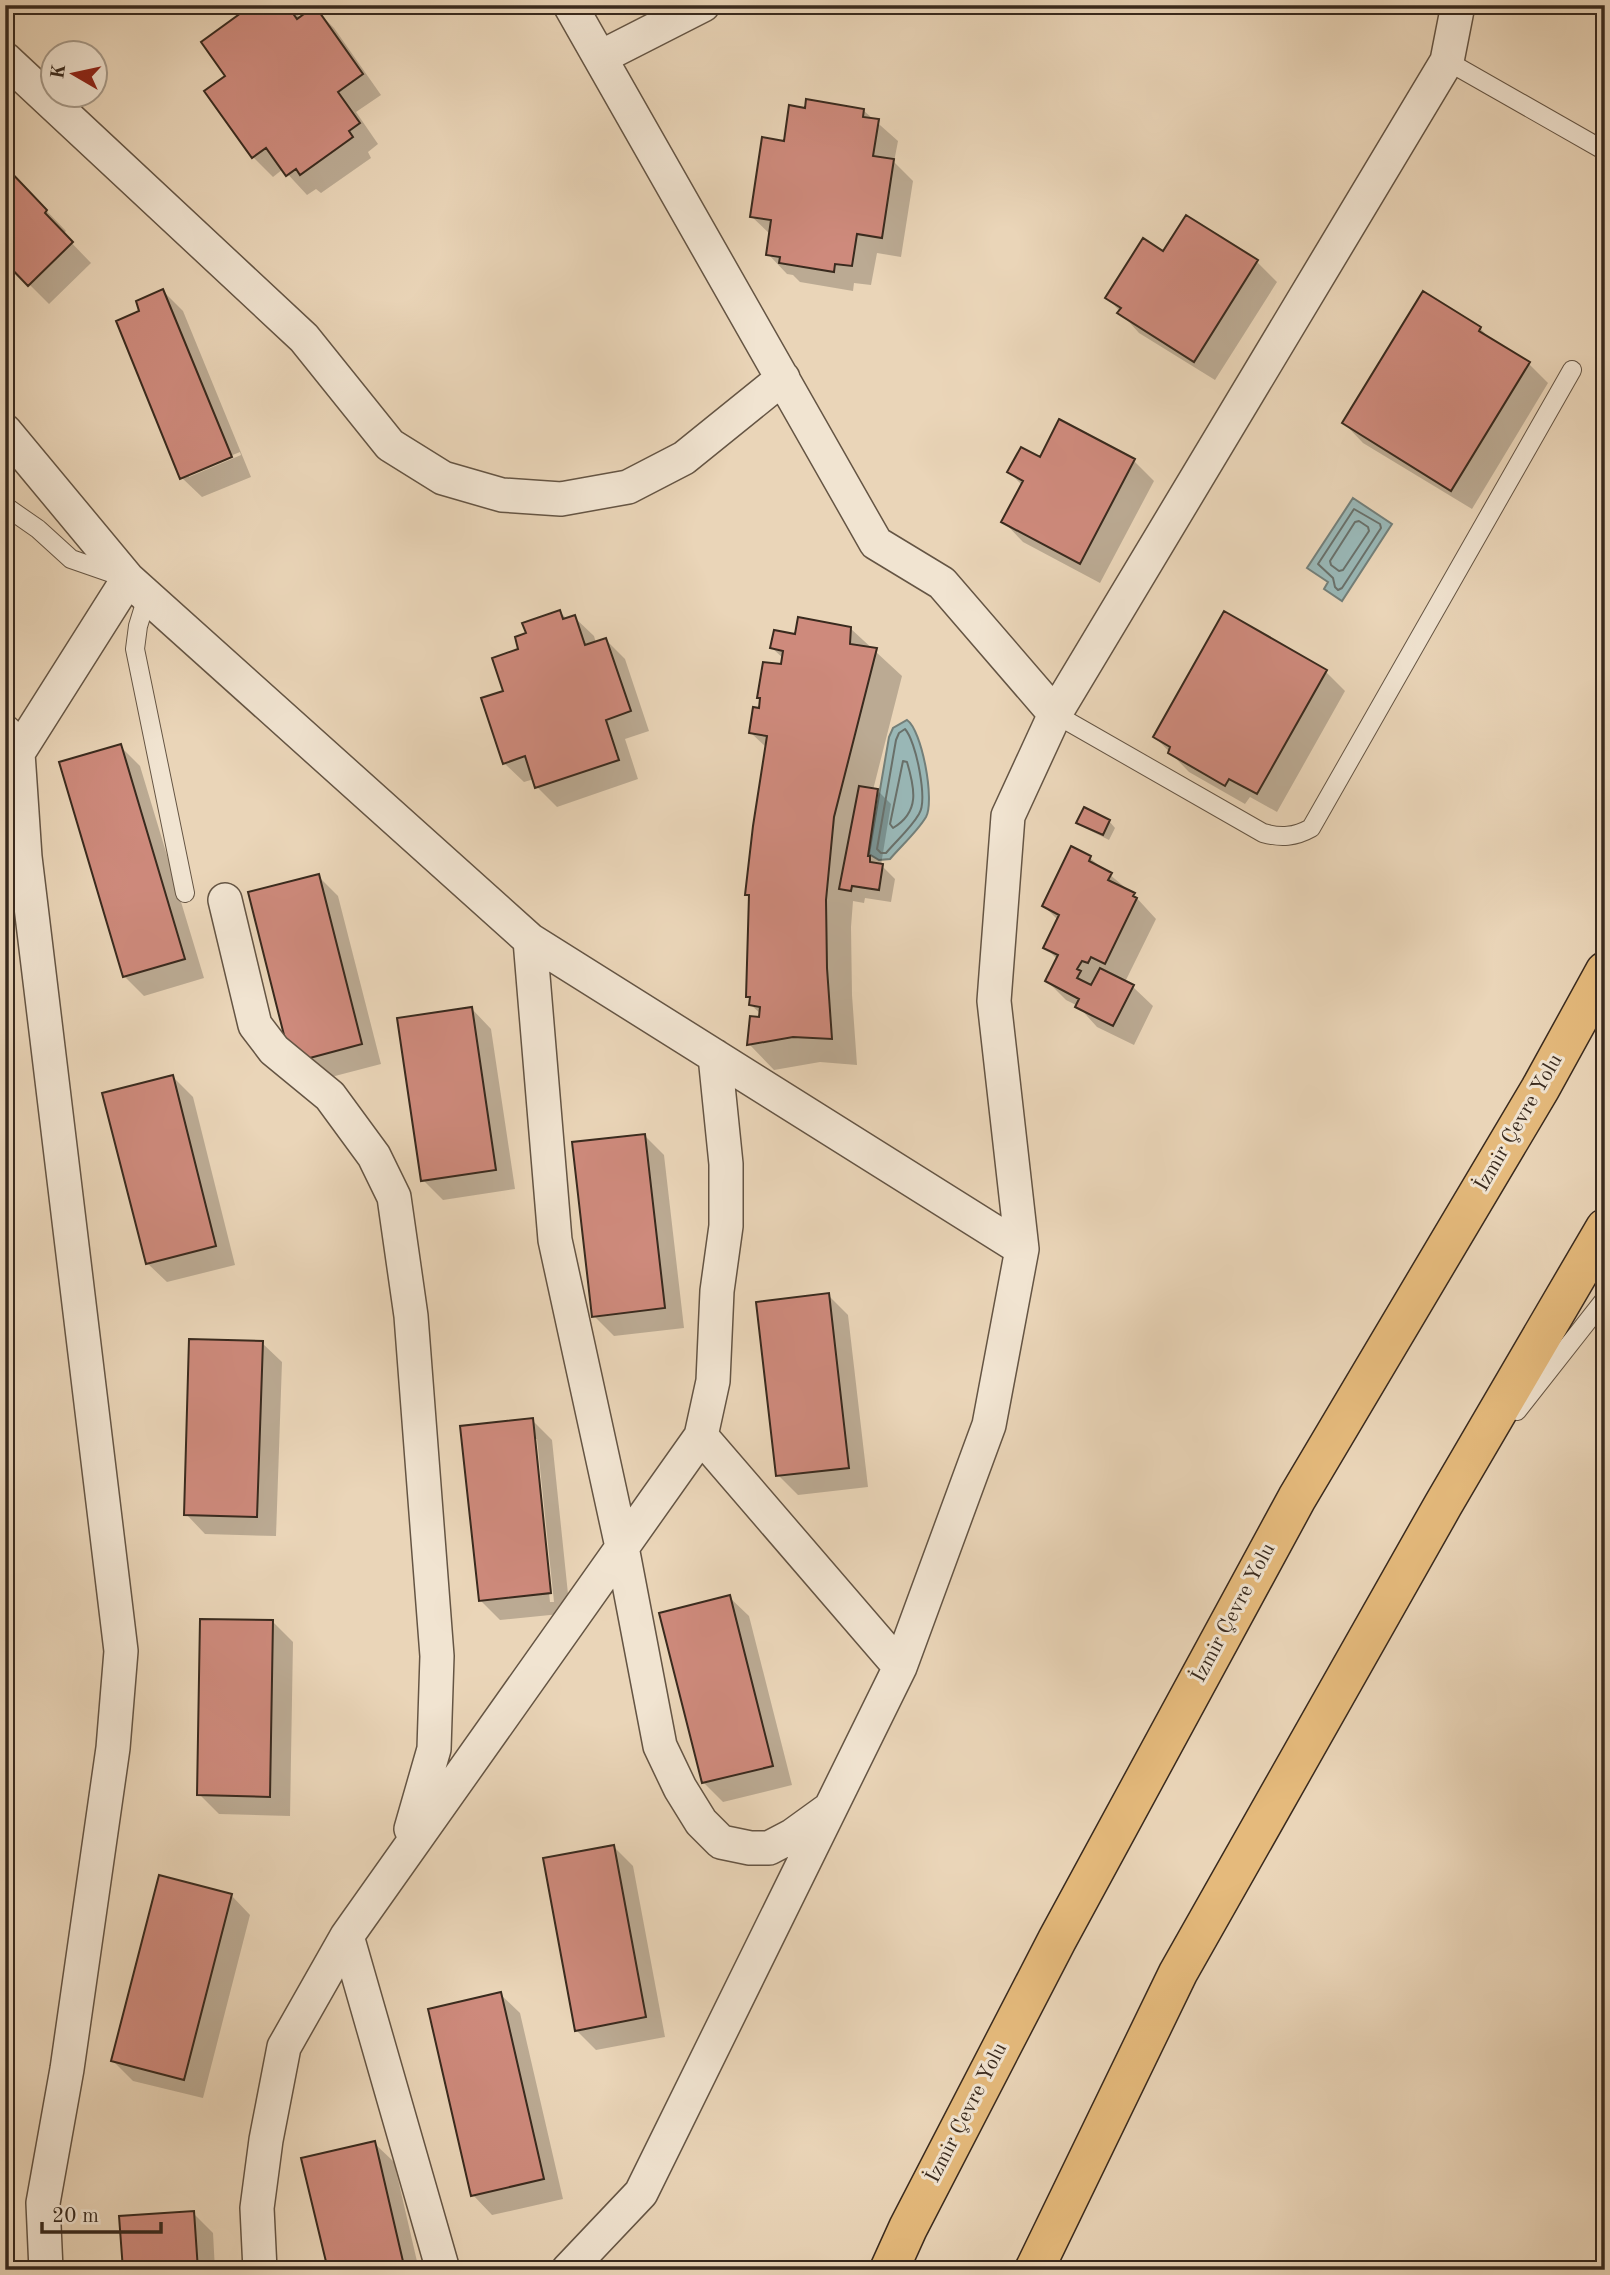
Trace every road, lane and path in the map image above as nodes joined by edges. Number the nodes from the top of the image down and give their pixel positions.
1 (570, 5) edge
2 (703, 5) edge
3 (1458, 5) edge
4 (601, 57) junction
5 (5, 59) edge
6 (1447, 61) junction
7 (1605, 152) edge
8 (1572, 370) dead end
9 (783, 378) junction
10 (5, 432) edge
11 (5, 506) edge
12 (137, 588) junction
13 (1055, 714) junction
14 (12, 743) edge
15 (185, 892) dead end
16 (225, 900) dead end
17 (530, 940) junction
18 (1605, 971) edge
19 (715, 1056) junction
20 (1605, 1228) edge
21 (1022, 1249) junction
22 (1605, 1299) edge
23 (701, 1436) junction
24 (1443, 1504) junction
25 (622, 1547) junction
26 (900, 1667) junction
27 (830, 1809) junction
28 (404, 1855) junction
29 (347, 1936) junction
30 (46, 2270) edge
31 (261, 2270) edge
32 (443, 2270) edge
33 (568, 2270) edge
34 (889, 2270) edge
35 (1034, 2270) edge

1 - 4 street
2 - 4 street
3 - 6 street
4 - 9 street
5 - 9 street
6 - 7 lane
6 - 13 street
8 - 13 lane
9 - 13 street
10 - 12 street
11 - 12 lane
12 - 14 street
12 - 15 lane
12 - 17 street
13 - 21 street
14 - 30 street
16 - 28 street
17 - 19 street
17 - 25 street
18 - 34 highway, İzmir Çevre Yolu
19 - 21 street
19 - 23 street
20 - 24 highway
21 - 26 street
22 - 24 lane
23 - 25 street
23 - 26 street
24 - 35 highway
25 - 27 street
25 - 28 street
26 - 27 street
27 - 33 street
28 - 29 street
29 - 31 street
29 - 32 street

